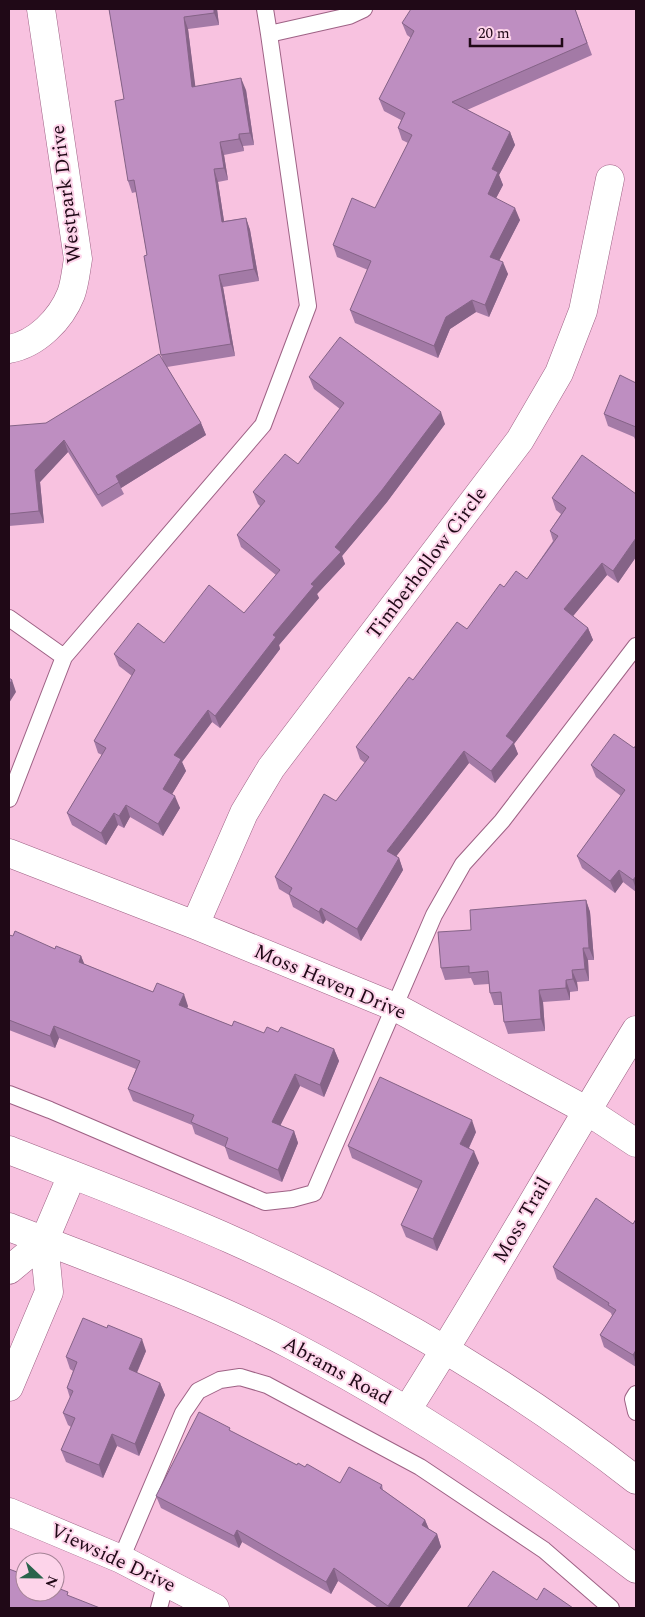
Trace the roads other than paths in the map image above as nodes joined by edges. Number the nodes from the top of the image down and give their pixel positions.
1 (40, 9) edge
2 (265, 9) edge
3 (364, 9) edge
4 (269, 34) junction
5 (610, 179) dead end
6 (9, 349) edge
7 (9, 618) edge
8 (636, 646) edge
9 (64, 657) junction
10 (9, 799) edge
11 (9, 853) edge
12 (195, 925) junction
13 (395, 1007) junction
14 (636, 1030) edge
15 (9, 1094) edge
16 (586, 1110) junction
17 (636, 1143) edge
18 (9, 1150) edge
19 (72, 1175) junction
20 (9, 1227) edge
21 (44, 1241) junction
22 (9, 1270) edge
23 (445, 1350) junction
24 (9, 1387) edge
25 (636, 1394) edge
26 (407, 1410) junction
27 (636, 1412) edge
28 (636, 1480) edge
29 (9, 1512) edge
30 (121, 1559) junction
31 (636, 1569) edge
32 (166, 1582) junction
33 (158, 1608) edge
34 (215, 1608) edge
35 (611, 1608) edge

1 - 6 street, Westpark Drive
2 - 4 lane
3 - 4 lane
4 - 9 lane
5 - 12 street, Timberhollow Circle
7 - 9 lane
8 - 13 lane
9 - 10 lane
11 - 12 street, Moss Haven Drive
12 - 13 street, Moss Haven Drive
13 - 15 lane
13 - 16 street, Moss Haven Drive
14 - 16 street, Moss Trail
16 - 17 street, Moss Haven Drive
16 - 23 street, Moss Trail
18 - 19 street
19 - 21 street
19 - 23 street
20 - 21 street, Abrams Road
21 - 22 street
21 - 24 street
21 - 26 street, Abrams Road
23 - 26 street, Moss Trail
23 - 28 street
25 - 27 lane
26 - 31 street, Abrams Road
29 - 30 street, Viewside Drive
30 - 32 street, Viewside Drive
30 - 35 lane
32 - 33 lane
32 - 34 street, Viewside Drive

